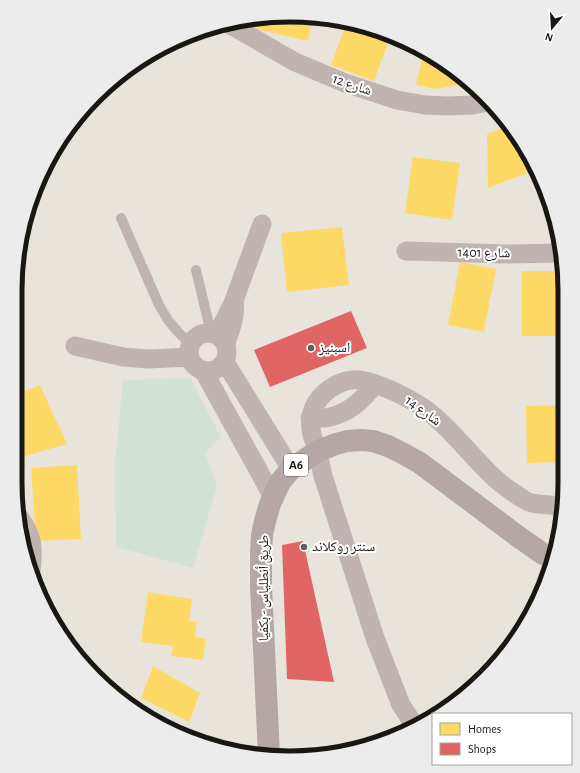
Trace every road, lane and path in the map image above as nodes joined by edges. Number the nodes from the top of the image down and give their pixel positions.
1 (235, 28) edge
2 (483, 103) edge
3 (121, 218) dead end
4 (262, 224) dead end
5 (406, 251) dead end
6 (556, 253) edge
7 (196, 270) dead end
8 (220, 345) junction
9 (75, 346) dead end
10 (194, 357) junction
11 (375, 384) junction
12 (341, 413) junction
13 (310, 418) junction
14 (347, 441) junction
15 (318, 451) junction
16 (291, 469) junction
17 (273, 497) junction
18 (557, 505) edge
19 (25, 526) edge
20 (548, 556) edge
21 (33, 558) edge
22 (401, 704) junction
23 (412, 721) edge
24 (406, 725) edge
25 (269, 750) edge

1 - 2 street, شارع 12
3 - 10 lane
4 - 8 street
5 - 6 street, شارع 1401
7 - 8 lane
8 - 10 street
8 - 10 street
8 - 16 street
9 - 10 street
10 - 17 street
11 - 12 street
11 - 13 street, شارع 14
11 - 18 street, شارع 14
12 - 13 street
12 - 14 street
13 - 15 street
14 - 15 highway, طريق أنطلياس - بكفيا / A6
14 - 20 highway, طريق أنطلياس - بكفيا / A6
15 - 16 highway, طريق أنطلياس - بكفيا / A6
15 - 22 street
16 - 17 highway, طريق أنطلياس - بكفيا / A6
17 - 25 highway, طريق أنطلياس - بكفيا / A6
19 - 21 street
22 - 23 street
22 - 24 street

